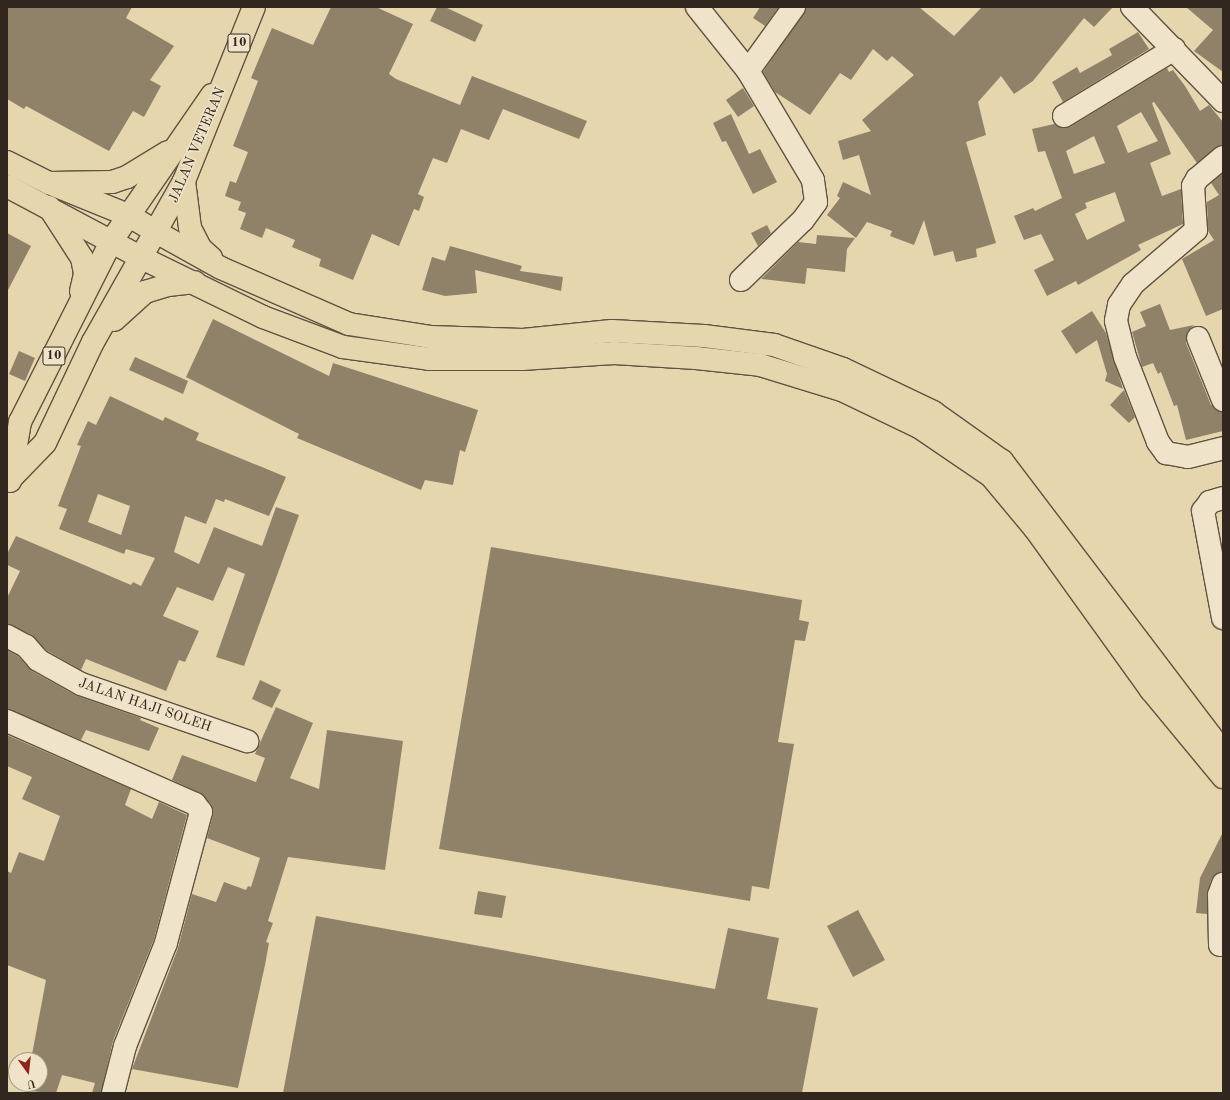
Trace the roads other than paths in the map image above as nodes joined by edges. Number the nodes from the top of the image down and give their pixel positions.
1 (254, 7) edge
2 (697, 7) edge
3 (794, 7) edge
4 (1132, 7) edge
5 (1174, 49) junction
6 (748, 71) junction
7 (225, 78) junction
8 (1223, 101) edge
9 (1064, 116) dead end
10 (175, 147) junction
11 (1223, 158) edge
12 (7, 162) edge
13 (184, 181) junction
14 (49, 183) junction
15 (7, 186) edge
16 (49, 207) junction
17 (128, 215) junction
18 (156, 232) junction
19 (112, 240) junction
20 (142, 258) junction
21 (221, 268) junction
22 (741, 280) dead end
23 (196, 282) junction
24 (77, 309) junction
25 (1198, 338) dead end
26 (93, 342) junction
27 (1223, 400) edge
28 (1223, 448) edge
29 (9, 483) edge
30 (1223, 498) edge
31 (1223, 618) edge
32 (7, 636) edge
33 (7, 721) edge
34 (247, 741) dead end
35 (1223, 752) edge
36 (1223, 778) edge
37 (1223, 884) edge
38 (1220, 945) dead end
39 (113, 1093) edge

1 - 7 main road, JALAN VETERAN / 10
2 - 6 street
3 - 6 street
4 - 5 street
5 - 8 street
5 - 9 street
6 - 22 street
7 - 10 main road, JALAN VETERAN / 10
7 - 13 main road, JALAN VETERAN / 10
10 - 14 main road
10 - 17 main road, JALAN VETERAN / 10
11 - 28 street
12 - 14 main road
13 - 18 main road, JALAN VETERAN / 10
13 - 21 main road
14 - 17 main road
15 - 16 main road
16 - 19 main road
16 - 24 main road
17 - 18 main road
17 - 19 main road, 10
18 - 20 main road, 10
18 - 21 main road
19 - 20 main road
19 - 24 main road, 10
20 - 23 main road
20 - 26 main road, 10
21 - 35 main road
23 - 26 main road
23 - 36 main road
24 - 29 main road, 10
25 - 27 street
26 - 29 main road, 10
30 - 31 street
32 - 34 street, JALAN HAJI SOLEH
33 - 39 street
37 - 38 street

